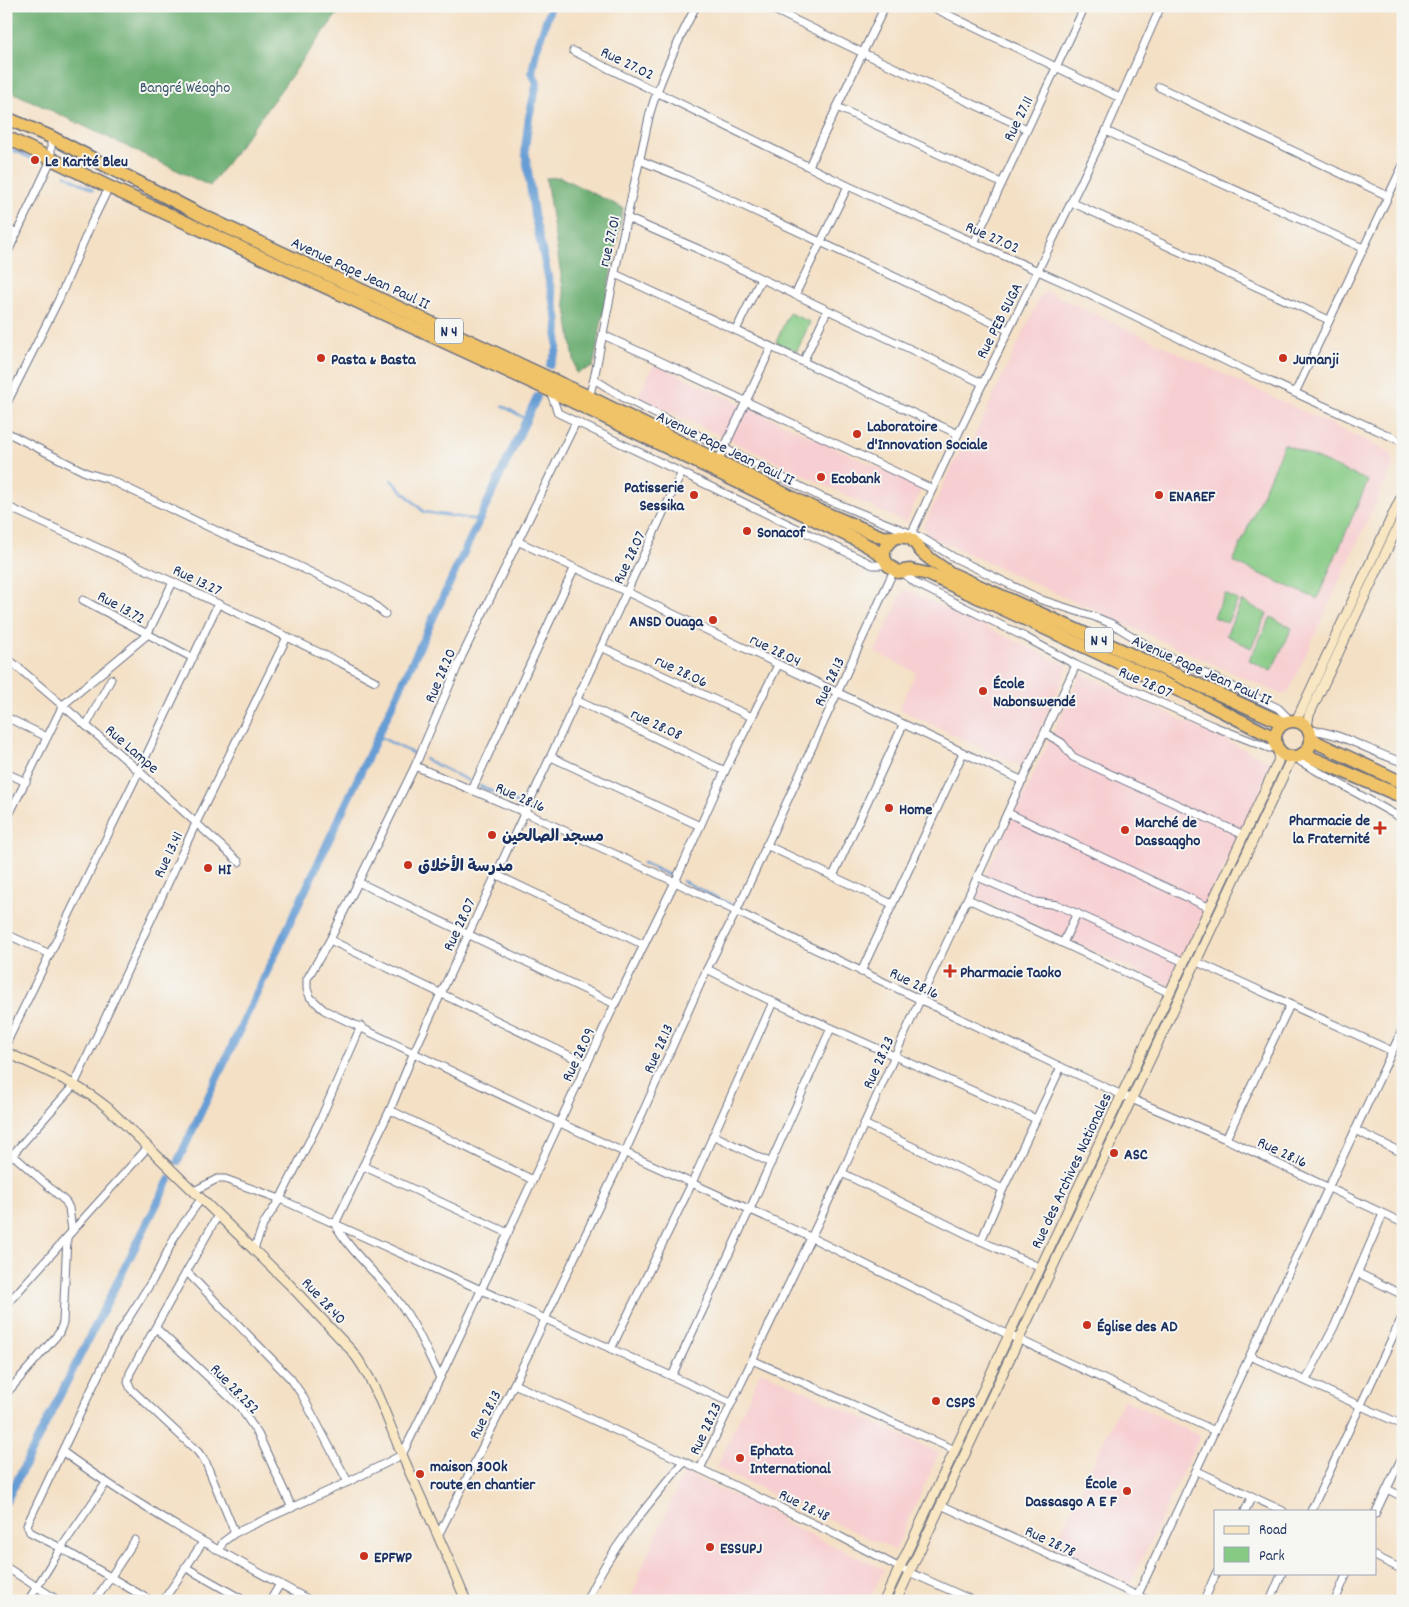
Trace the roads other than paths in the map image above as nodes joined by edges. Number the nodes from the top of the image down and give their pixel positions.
1 (696, 6) edge
2 (766, 6) edge
3 (885, 6) edge
4 (930, 6) edge
5 (1072, 6) edge
6 (1161, 6) edge
7 (1083, 8) edge
8 (573, 51) dead end
9 (863, 53) junction
10 (1057, 68) junction
11 (1159, 87) dead end
12 (656, 91) junction
13 (1120, 98) junction
14 (837, 107) junction
15 (6, 118) edge
16 (1027, 129) junction
17 (1106, 131) junction
18 (6, 137) edge
19 (50, 138) junction
20 (51, 160) junction
21 (640, 160) junction
22 (1403, 165) edge
23 (809, 166) junction
24 (1001, 184) junction
25 (848, 186) junction
26 (109, 187) junction
27 (1388, 196) junction
28 (1071, 202) junction
29 (627, 218) junction
30 (6, 228) edge
31 (17, 233) junction
32 (820, 242) junction
33 (974, 243) junction
34 (1362, 248) junction
35 (6, 256) edge
36 (1038, 272) junction
37 (615, 274) junction
38 (761, 279) junction
39 (795, 296) junction
40 (827, 310) junction
41 (1329, 320) junction
42 (736, 330) junction
43 (1008, 330) junction
44 (603, 336) junction
45 (772, 348) junction
46 (803, 362) junction
47 (594, 380) junction
48 (982, 383) junction
49 (549, 390) junction
50 (1295, 393) junction
51 (589, 397) junction
52 (745, 401) junction
53 (6, 405) edge
54 (576, 422) junction
55 (6, 432) edge
56 (958, 434) junction
57 (1403, 442) edge
58 (724, 447) junction
59 (718, 461) junction
60 (681, 474) junction
61 (932, 489) junction
62 (1403, 493) edge
63 (6, 506) edge
64 (1403, 516) edge
65 (911, 535) junction
66 (894, 538) junction
67 (517, 541) junction
68 (920, 550) junction
69 (896, 567) junction
70 (574, 569) junction
71 (173, 582) junction
72 (627, 592) junction
73 (83, 600) dead end
74 (218, 604) junction
75 (385, 614) dead end
76 (147, 635) junction
77 (287, 637) junction
78 (601, 647) junction
79 (6, 657) edge
80 (193, 658) junction
81 (778, 665) junction
82 (1076, 665) junction
83 (111, 679) dead end
84 (375, 681) dead end
85 (837, 693) junction
86 (576, 700) junction
87 (63, 705) junction
88 (6, 717) edge
89 (752, 717) junction
90 (903, 725) junction
91 (86, 726) junction
92 (1300, 727) junction
93 (1045, 733) junction
94 (47, 737) junction
95 (1277, 745) junction
96 (963, 753) junction
97 (1297, 756) junction
98 (551, 757) junction
99 (1403, 762) edge
100 (415, 766) junction
101 (139, 771) junction
102 (725, 771) junction
103 (6, 773) edge
104 (1023, 781) junction
105 (26, 782) junction
106 (1403, 783) edge
107 (472, 790) junction
108 (1403, 797) edge
109 (524, 812) junction
110 (1008, 813) junction
111 (1403, 819) edge
112 (6, 821) edge
113 (196, 823) junction
114 (700, 826) junction
115 (1244, 835) junction
116 (766, 845) junction
117 (238, 862) dead end
118 (496, 875) junction
119 (833, 876) junction
120 (978, 876) junction
121 (358, 882) junction
122 (675, 882) junction
123 (968, 899) junction
124 (892, 904) junction
125 (1210, 908) junction
126 (736, 912) junction
127 (1077, 913) junction
128 (6, 934) edge
129 (468, 934) junction
130 (330, 940) junction
131 (1063, 943) junction
132 (644, 945) junction
133 (50, 954) junction
134 (1195, 961) junction
135 (1184, 962) junction
136 (707, 969) junction
137 (861, 972) junction
138 (442, 993) junction
139 (1170, 993) junction
140 (920, 1000) junction
141 (773, 1002) junction
142 (616, 1004) junction
143 (1290, 1005) junction
144 (361, 1026) junction
145 (831, 1028) junction
146 (1403, 1028) edge
147 (6, 1044) edge
148 (1392, 1051) junction
149 (6, 1052) edge
150 (414, 1052) junction
151 (895, 1055) junction
152 (588, 1064) junction
153 (1061, 1067) junction
154 (74, 1085) junction
155 (1122, 1095) junction
156 (1131, 1099) junction
157 (390, 1110) junction
158 (1036, 1119) junction
159 (560, 1123) junction
160 (864, 1124) junction
161 (1355, 1130) junction
162 (713, 1135) junction
163 (1226, 1139) junction
164 (148, 1147) junction
165 (625, 1152) junction
166 (10, 1153) edge
167 (1403, 1153) edge
168 (6, 1162) edge
169 (771, 1163) junction
170 (363, 1166) junction
171 (842, 1173) junction
172 (533, 1180) junction
173 (692, 1183) junction
174 (1328, 1187) junction
175 (1003, 1189) junction
176 (194, 1192) junction
177 (200, 1199) junction
178 (280, 1199) junction
179 (750, 1209) junction
180 (1383, 1214) junction
181 (218, 1215) junction
182 (1403, 1223) edge
183 (335, 1224) junction
184 (72, 1231) junction
185 (508, 1233) junction
186 (67, 1237) junction
187 (810, 1237) junction
188 (981, 1241) junction
189 (254, 1250) junction
190 (1041, 1268) junction
191 (187, 1272) junction
192 (1358, 1273) junction
193 (482, 1290) junction
194 (1403, 1295) edge
195 (6, 1305) edge
196 (1403, 1315) edge
197 (545, 1319) junction
198 (156, 1328) junction
199 (1009, 1335) junction
200 (1018, 1339) junction
201 (611, 1349) junction
202 (1250, 1356) junction
203 (752, 1360) junction
204 (672, 1376) junction
205 (440, 1378) junction
206 (1306, 1380) junction
207 (514, 1384) junction
208 (6, 1394) edge
209 (731, 1403) junction
210 (1361, 1406) junction
211 (1403, 1425) edge
212 (1215, 1431) junction
213 (955, 1450) junction
214 (63, 1452) junction
215 (402, 1455) junction
216 (1403, 1455) edge
217 (684, 1462) junction
218 (700, 1469) junction
219 (1197, 1471) junction
220 (348, 1482) junction
221 (106, 1483) junction
222 (1387, 1489) junction
223 (1252, 1496) junction
224 (1403, 1497) edge
225 (941, 1505) junction
226 (292, 1508) junction
227 (1245, 1510) edge
228 (1281, 1510) edge
229 (1311, 1510) edge
230 (1376, 1512) edge
231 (235, 1533) junction
232 (439, 1534) junction
233 (135, 1540) dead end
234 (203, 1542) junction
235 (61, 1548) junction
236 (219, 1551) junction
237 (1376, 1556) edge
238 (6, 1567) edge
239 (185, 1567) junction
240 (900, 1568) junction
241 (1403, 1570) edge
242 (910, 1572) junction
243 (1216, 1574) edge
244 (1282, 1574) edge
245 (1347, 1574) edge
246 (110, 1577) junction
247 (280, 1584) junction
248 (37, 1587) junction
249 (1137, 1598) edge
250 (28, 1601) edge
251 (59, 1601) edge
252 (95, 1601) edge
253 (151, 1601) edge
254 (163, 1601) edge
255 (245, 1601) edge
256 (270, 1601) edge
257 (311, 1601) edge
258 (466, 1601) edge
259 (586, 1601) edge
260 (884, 1601) edge
261 (896, 1601) edge
262 (974, 1601) edge
263 (1149, 1601) edge
264 (1204, 1601) edge
265 (1270, 1601) edge
266 (1335, 1601) edge

1 - 12 street
2 - 9 street
3 - 9 street
4 - 10 street
5 - 7 street
6 - 13 street, Rue PEB SUGA
7 - 10 street, Rue 27.11
8 - 12 street, Rue 27.02
9 - 14 street
9 - 16 street
10 - 13 street
10 - 16 street, Rue 27.11
11 - 27 street
12 - 21 street, rue 27.01
12 - 23 street, Rue 27.02
13 - 17 street, Rue PEB SUGA
14 - 23 street
14 - 24 street
15 - 19 highway, Avenue Pape Jean Paul II / N 4
16 - 24 street, Rue 27.11
17 - 28 street, Rue PEB SUGA
17 - 34 street
18 - 20 highway, Avenue Pape Jean Paul II / N 4
19 - 20 street
19 - 51 highway, Avenue Pape Jean Paul II / N 4
20 - 26 highway, Avenue Pape Jean Paul II / N 4
20 - 31 street
21 - 29 street, rue 27.01
21 - 32 street
22 - 27 street
23 - 25 street, Rue 27.02
24 - 33 street, Rue 27.11
25 - 32 street
25 - 33 street, Rue 27.02
26 - 49 highway, Avenue Pape Jean Paul II / N 4
26 - 53 street
27 - 34 street
28 - 36 street, Rue PEB SUGA
28 - 41 street
29 - 37 street, rue 27.01
29 - 38 street
30 - 31 street
31 - 35 street
32 - 39 street
32 - 43 street
33 - 36 street, Rue 27.02
34 - 41 street
36 - 43 street, Rue PEB SUGA
36 - 50 street, Rue 27.02
37 - 42 street
37 - 44 street, rue 27.01
38 - 39 street
38 - 42 street
39 - 40 street
40 - 46 street
40 - 48 street
41 - 50 street
42 - 45 street
43 - 48 street, Rue PEB SUGA
44 - 47 street, rue 27.01
44 - 52 street
45 - 46 street
45 - 52 street
46 - 56 street
47 - 51 street, rue 27.01
47 - 58 street
48 - 56 street, Rue PEB SUGA
49 - 54 street, Rue 28.07
49 - 69 highway, Avenue Pape Jean Paul II / N 4
50 - 57 street, Rue 27.02
51 - 59 highway, Avenue Pape Jean Paul II / N 4
52 - 58 street
52 - 61 street
54 - 60 street, Rue 28.07
54 - 67 street, Rue 28.20
55 - 75 street
56 - 61 street, Rue PEB SUGA
58 - 59 street
58 - 65 street
59 - 66 highway, Avenue Pape Jean Paul II / N 4
60 - 69 street, Rue 28.07
60 - 72 street, Rue 28.07
61 - 65 street, Rue PEB SUGA
62 - 92 street
63 - 71 street, Rue 13.27
64 - 92 street
65 - 66 highway, Avenue Pape Jean Paul II / N 4
65 - 68 highway, Avenue Pape Jean Paul II / N 4
65 - 92 street
66 - 69 highway
67 - 70 street, rue 28.04
67 - 100 street, Rue 28.20
68 - 69 highway
68 - 92 highway, Avenue Pape Jean Paul II / N 4
69 - 82 street, Rue 28.07
69 - 85 street, Rue 28.13
69 - 95 highway, Avenue Pape Jean Paul II / N 4
70 - 72 street, rue 28.04
70 - 107 street
71 - 74 street, Rue 13.27
71 - 76 street
72 - 78 street, Rue 28.07
72 - 81 street, rue 28.04
73 - 76 street, Rue 13.72
74 - 77 street, Rue 13.27
74 - 80 street
76 - 80 street, Rue 13.72
76 - 87 street
77 - 84 street, Rue 13.27
77 - 113 street, Rue 13.41
78 - 86 street, Rue 28.07
78 - 89 street, rue 28.06
79 - 87 street, Rue Lampe
80 - 101 street
81 - 85 street, rue 28.04
81 - 89 street, Rue 28.09
82 - 93 street, Rue 28.23
82 - 95 street, Rue 28.07
83 - 91 street
85 - 90 street, rue 28.04
85 - 116 street, Rue 28.13
86 - 98 street, Rue 28.07
86 - 102 street, rue 28.08
87 - 91 street, Rue Lampe
87 - 94 street
88 - 94 street
89 - 102 street, Rue 28.09
90 - 96 street, rue 28.04
90 - 119 street
91 - 101 street, Rue Lampe
92 - 95 highway, Avenue Pape Jean Paul II
92 - 97 highway
92 - 99 street
92 - 106 highway, Avenue Pape Jean Paul II / N 4
93 - 104 street, Rue 28.23
93 - 115 street
94 - 105 street
95 - 97 highway, Avenue Pape Jean Paul II / N 4
95 - 115 street, Rue des Archives Nationales
96 - 104 street, rue 28.04
96 - 124 street
97 - 108 highway, Avenue Pape Jean Paul II / N 4
97 - 111 street
97 - 134 street, Rue des Archives Nationales
98 - 109 street, Rue 28.07
98 - 114 street
100 - 107 street, Rue 28.16
100 - 121 street, Rue 28.20
101 - 113 street, Rue Lampe
101 - 133 street
102 - 114 street, Rue 28.09
103 - 105 street
104 - 110 street, Rue 28.23
105 - 112 street
107 - 109 street, Rue 28.16
109 - 118 street, Rue 28.07
109 - 122 street, Rue 28.16
110 - 120 street, Rue 28.23
110 - 125 street
113 - 117 street, Rue Lampe
113 - 154 street, Rue 13.41
114 - 122 street, Rue 28.09
115 - 125 street, Rue des Archives Nationales
116 - 119 street
116 - 126 street, Rue 28.13
118 - 129 street, Rue 28.07
118 - 132 street
119 - 124 street
120 - 123 street, Rue 28.23
120 - 127 street
121 - 129 street
121 - 130 street, Rue 28.20
122 - 126 street, Rue 28.16
122 - 132 street, Rue 28.09
123 - 131 street
123 - 140 street, Rue 28.23
124 - 137 street
125 - 135 street, Rue des Archives Nationales
126 - 136 street, Rue 28.13
126 - 137 street, Rue 28.16
127 - 131 street
127 - 135 street
128 - 133 street
129 - 138 street, Rue 28.07
129 - 142 street
130 - 138 street
130 - 144 street, Rue 28.20
131 - 139 street
132 - 142 street, Rue 28.09
133 - 147 street
134 - 143 street
134 - 156 street, Rue des Archives Nationales
135 - 139 street, Rue des Archives Nationales
136 - 141 street
136 - 165 street, Rue 28.13
137 - 140 street, Rue 28.16
138 - 150 street, Rue 28.07
138 - 152 street
139 - 155 street, Rue des Archives Nationales
140 - 151 street, Rue 28.23
140 - 153 street, Rue 28.16
141 - 145 street
141 - 162 street
142 - 152 street, Rue 28.09
143 - 148 street
143 - 163 street
144 - 150 street
144 - 178 street
145 - 151 street
145 - 169 street
146 - 148 street
148 - 161 street
149 - 154 street, Rue 28.40
150 - 157 street, Rue 28.07
150 - 159 street
151 - 158 street
151 - 160 street, Rue 28.23
152 - 159 street, Rue 28.09
153 - 155 street, Rue 28.16
153 - 158 street
154 - 164 street, Rue 28.40
154 - 166 street, Rue 13.41
155 - 156 street, Rue 28.16
155 - 190 street, Rue des Archives Nationales
156 - 163 street, Rue 28.16
156 - 200 street, Rue des Archives Nationales
157 - 170 street, Rue 28.07
157 - 172 street
158 - 175 street
159 - 165 street
159 - 172 street, Rue 28.09
160 - 171 street, Rue 28.23
160 - 175 street
161 - 167 street
161 - 174 street
162 - 169 street
162 - 173 street
163 - 174 street, Rue 28.16
164 - 176 street, Rue 28.40
164 - 184 street
165 - 173 street
165 - 197 street, Rue 28.13
166 - 168 street, Rue 13.41
166 - 184 street
169 - 179 street
170 - 183 street, Rue 28.07
170 - 185 street
171 - 187 street, Rue 28.23
171 - 188 street
172 - 185 street, Rue 28.09
173 - 179 street
173 - 201 street
174 - 180 street, Rue 28.16
174 - 202 street
175 - 188 street
176 - 177 street, Rue 28.40
176 - 178 street
177 - 181 street, Rue 28.40
177 - 214 street
178 - 183 street
178 - 189 street
179 - 187 street
179 - 204 street
180 - 182 street, Rue 28.16
180 - 192 street
181 - 189 street, Rue 28.40
181 - 191 street
183 - 193 street
183 - 205 street
184 - 186 street
185 - 193 street, Rue 28.09
186 - 195 street
186 - 208 street
187 - 199 street
187 - 203 street, Rue 28.23
188 - 190 street
189 - 215 street, Rue 28.40
190 - 199 street, Rue des Archives Nationales
191 - 198 street
191 - 220 street
192 - 194 street
192 - 206 street
193 - 197 street
193 - 205 street, Rue 28.09
196 - 210 street
197 - 201 street
197 - 207 street, Rue 28.13
198 - 226 street, Rue 28.252
198 - 231 street
199 - 200 street
199 - 213 street, Rue des Archives Nationales
200 - 212 street
200 - 225 street, Rue des Archives Nationales
201 - 204 street
202 - 206 street
202 - 212 street
203 - 209 street, Rue 28.23
203 - 213 street
204 - 209 street
205 - 215 street, Rue 28.09
206 - 210 street
207 - 217 street, Rue 28.48
207 - 232 street, Rue 28.13
209 - 218 street, Rue 28.23
210 - 211 street
210 - 229 street
212 - 219 street
213 - 240 street, Rue des Archives Nationales
214 - 221 street
214 - 235 street
215 - 220 street
215 - 232 street, Rue 28.40
216 - 222 street
217 - 218 street, Rue 28.48
217 - 259 street
218 - 240 street, Rue 28.48
219 - 223 street
219 - 249 street
220 - 226 street
221 - 234 street
221 - 235 street
222 - 224 street
222 - 230 street
223 - 227 street
223 - 228 street
225 - 242 street, Rue des Archives Nationales
225 - 249 street, Rue 28.78
226 - 231 street
231 - 236 street
232 - 258 street, Rue 28.40
233 - 246 street
234 - 236 street
234 - 239 street
235 - 246 street
235 - 248 street
236 - 247 street
237 - 241 street
238 - 248 street
239 - 254 street
239 - 255 street
240 - 242 street, Rue 28.48
240 - 260 street, Rue des Archives Nationales
242 - 261 street, Rue des Archives Nationales
242 - 262 street, Rue 28.48
243 - 264 street
244 - 265 street
245 - 266 street
246 - 252 street
246 - 253 street
247 - 256 street
247 - 257 street
248 - 250 street
248 - 251 street
249 - 263 street, Rue 28.78

